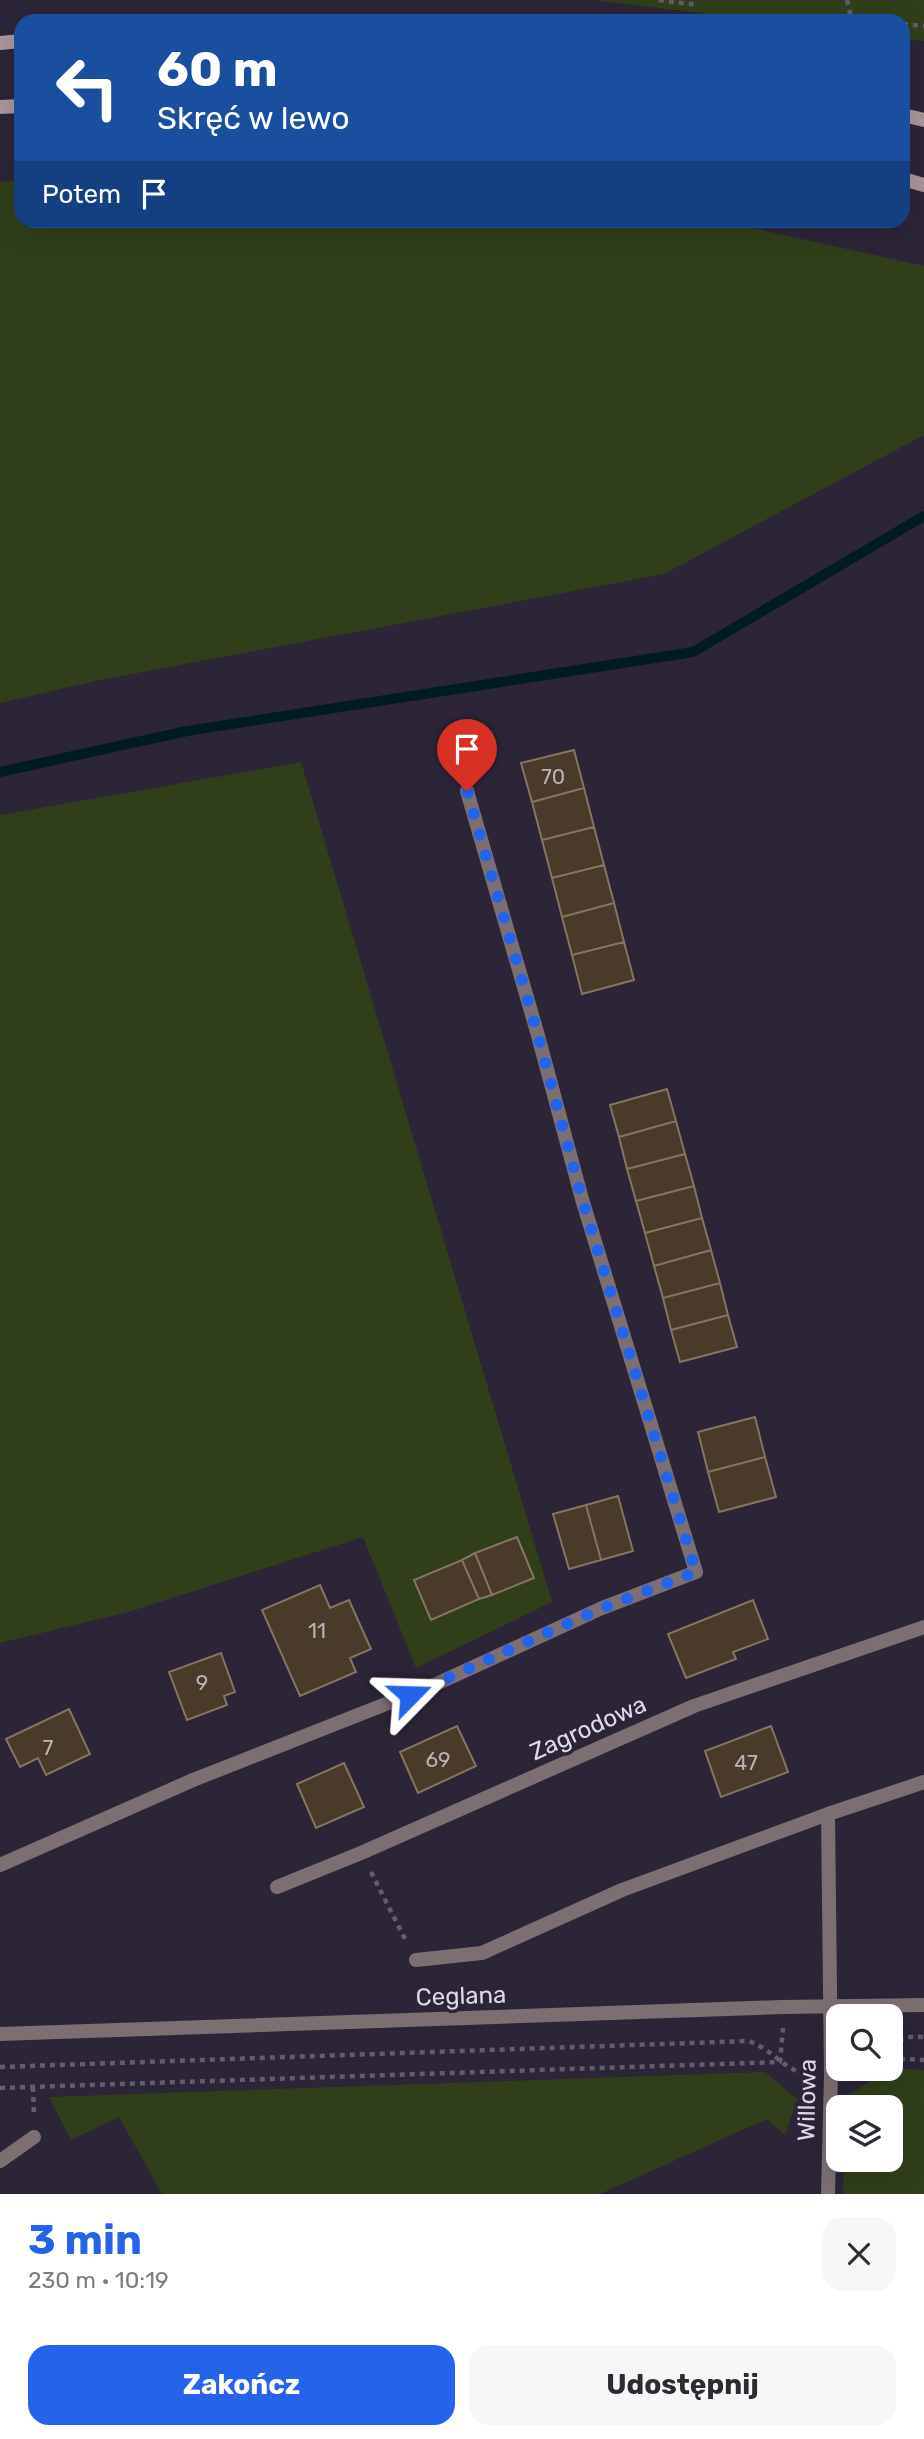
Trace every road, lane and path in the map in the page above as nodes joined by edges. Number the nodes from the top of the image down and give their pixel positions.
1 (659, 0) edge
2 (698, 5) dead end
3 (467, 791) dead end
4 (924, 1627) edge
5 (924, 1782) edge
6 (828, 1814) junction
7 (361, 1853) junction
8 (0, 1865) edge
9 (277, 1886) dead end
10 (416, 1960) joint
11 (830, 2004) edge
12 (903, 2005) edge
13 (924, 2005) edge
14 (826, 2006) edge
15 (783, 2025) dead end
16 (0, 2034) edge
17 (924, 2036) edge
18 (903, 2038) edge
19 (903, 2059) edge
20 (924, 2060) edge
21 (780, 2062) junction
22 (0, 2067) edge
23 (817, 2077) dead end
24 (829, 2081) edge
25 (0, 2088) edge
26 (34, 2137) dead end
27 (0, 2161) edge
28 (828, 2194) edge

1 - 2 path
3 - 8 street
4 - 7 street, Zagrodowa
5 - 6 street
6 - 10 street
6 - 11 street
7 - 9 street, Zagrodowa
7 - 10 path
12 - 13 street, Ceglana
14 - 16 street, Ceglana
15 - 21 path
17 - 18 path
19 - 20 path
21 - 22 path
21 - 23 path
21 - 25 path
24 - 28 street, Willowa
26 - 27 street

